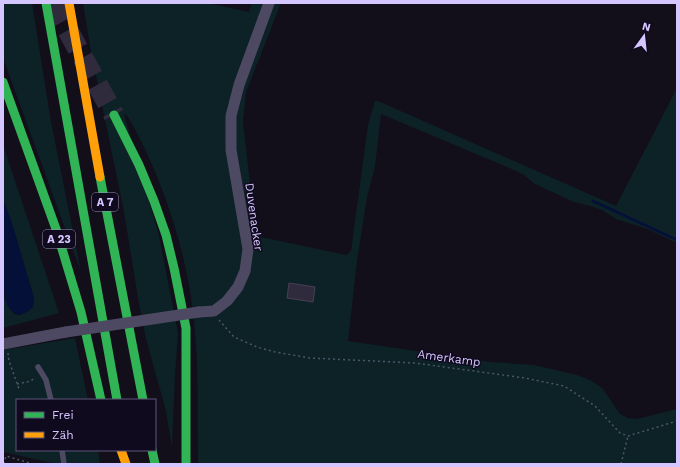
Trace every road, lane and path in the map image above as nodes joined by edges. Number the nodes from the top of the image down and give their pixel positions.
1 (46, 3) edge
2 (69, 3) edge
3 (269, 3) edge
4 (3, 82) edge
5 (114, 115) tunnel mouth
6 (214, 311) junction
7 (6, 348) edge
8 (38, 367) joint
9 (17, 384) junction
10 (19, 389) dead end
11 (51, 399) edge
12 (101, 399) edge
13 (116, 399) edge
14 (142, 399) edge
15 (677, 421) edge
16 (628, 436) junction
17 (62, 451) edge
18 (121, 451) edge
19 (127, 451) edge
20 (152, 451) edge
21 (4, 464) edge
22 (33, 464) edge
23 (64, 464) edge
24 (126, 464) edge
25 (130, 464) edge
26 (155, 464) edge
27 (186, 464) edge
28 (620, 464) edge

1 - 13 highway, A 7
2 - 14 highway, A 7
3 - 6 street, Duvenacker
4 - 12 highway, A 23
5 - 27 highway
6 - 7 street, bridge
6 - 16 path, Amerkamp
7 - 9 path
8 - 9 path
8 - 11 lane
9 - 10 path
15 - 16 path
16 - 28 path
17 - 23 lane
18 - 24 highway
19 - 25 highway
20 - 26 highway
21 - 22 path

